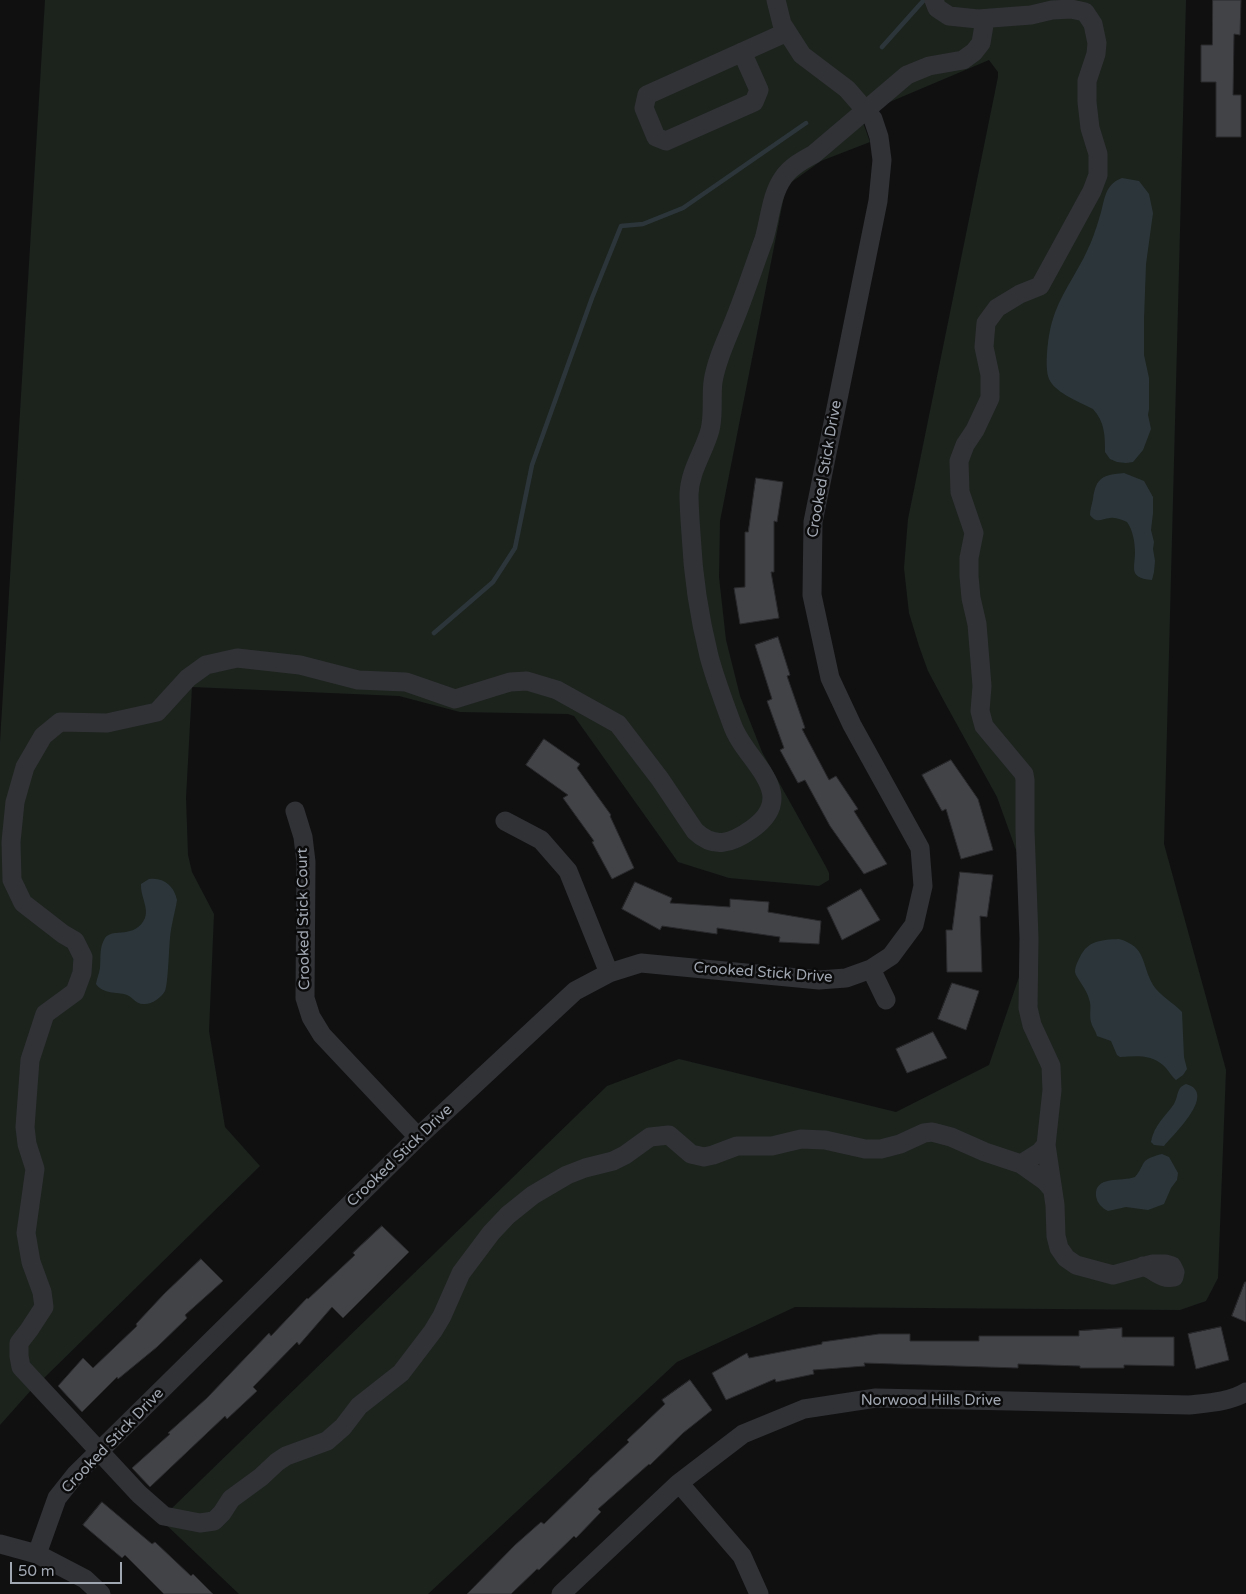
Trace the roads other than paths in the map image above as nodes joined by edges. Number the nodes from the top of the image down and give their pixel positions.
1 (776, 0) edge
2 (934, 0) edge
3 (978, 19) junction
4 (787, 32) junction
5 (742, 52) junction
6 (864, 110) junction
7 (295, 810) dead end
8 (505, 821) dead end
9 (871, 969) junction
10 (608, 973) junction
11 (886, 1000) dead end
12 (418, 1137) junction
13 (1046, 1146) junction
14 (1021, 1164) junction
15 (1052, 1189) junction
16 (1143, 1266) dead end
17 (1246, 1392) edge
18 (99, 1452) junction
19 (679, 1483) junction
20 (0, 1544) edge
21 (37, 1554) junction
22 (101, 1594) edge
23 (561, 1594) edge
24 (759, 1594) edge

1 - 4 street, Crooked Stick Drive
2 - 3 street
3 - 6 street
3 - 13 street
4 - 5 street
4 - 6 street, Crooked Stick Drive
5 - 5 street
6 - 9 street, Crooked Stick Drive
6 - 18 street
7 - 12 street, Crooked Stick Court
8 - 10 street
9 - 10 street, Crooked Stick Drive
9 - 11 street
10 - 12 street, Crooked Stick Drive
12 - 18 street, Crooked Stick Drive
13 - 14 street
13 - 15 street
14 - 15 street
14 - 18 street
15 - 16 street
17 - 19 street, Norwood Hills Drive
18 - 21 street, Crooked Stick Drive
19 - 23 street, Norwood Hills Drive
19 - 24 street
20 - 21 street
21 - 22 street

